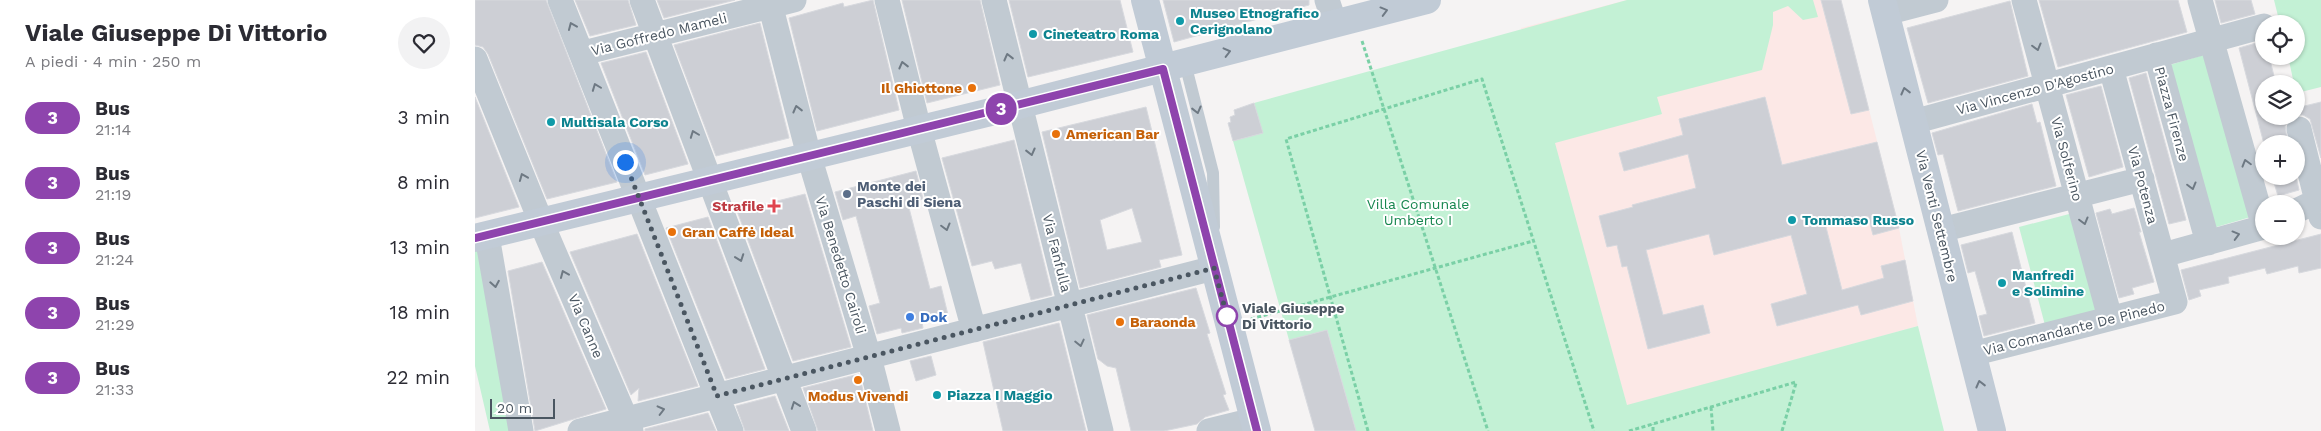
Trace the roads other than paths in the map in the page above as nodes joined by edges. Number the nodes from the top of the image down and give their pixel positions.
1 (560, 0) edge
2 (642, 0) edge
3 (887, 0) edge
4 (994, 0) edge
5 (1145, 0) edge
6 (1427, 0) edge
7 (1936, 0) edge
8 (2024, 0) edge
9 (2200, 0) edge
10 (778, 2) edge
11 (1884, 6) edge
12 (1339, 14) edge
13 (2255, 28) edge
14 (656, 35) junction
15 (2211, 40) junction
16 (583, 53) junction
17 (2156, 55) junction
18 (475, 59) edge
19 (1174, 66) junction
20 (2111, 68) junction
21 (2048, 85) junction
22 (1019, 105) junction
23 (1913, 122) junction
24 (919, 129) junction
25 (2299, 129) dead end
26 (809, 156) junction
27 (711, 179) junction
28 (2142, 179) junction
29 (2077, 195) junction
30 (2255, 195) edge
31 (639, 198) junction
32 (2314, 207) edge
33 (541, 222) junction
34 (1941, 230) junction
35 (2255, 230) edge
36 (481, 237) edge
37 (2207, 243) junction
38 (2163, 255) junction
39 (1214, 268) junction
40 (2175, 302) joint
41 (1071, 305) junction
42 (2110, 318) junction
43 (974, 330) junction
44 (1972, 354) junction
45 (869, 356) junction
46 (785, 378) junction
47 (717, 396) junction
48 (629, 425) edge
49 (1255, 425) edge
50 (521, 431) edge
51 (580, 431) edge
52 (731, 431) edge
53 (804, 431) edge
54 (888, 431) edge
55 (1101, 431) edge
56 (1209, 431) edge
57 (1992, 431) edge

16 -> 1 street
2 - 14 street
24 -> 3 street
22 -> 4 street, Via Fanfulla
5 - 19 street
12 -> 6 street
7 - 11 street
8 -> 21 street, Via Solferino
9 - 15 street
10 - 14 street, Via Goffredo Mameli
26 -> 10 street, Via Benedetto Cairoli
23 -> 11 street, Via Venti Settembre
19 -> 12 street
13 - 15 street
14 - 16 street, Via Goffredo Mameli
27 -> 14 street
15 - 17 street, Piazza Firenze
30 -> 15 street
31 -> 16 street
17 - 20 street, Via Vincenzo D'Agostino
17 -> 37 street, Piazza Firenze
33 -> 18 street, Via Canne
19 - 22 street
19 -> 39 street
20 - 21 street, Via Vincenzo D'Agostino
20 - 28 street, Via Potenza
21 - 23 street, Via Vincenzo D'Agostino
21 - 29 street, Via Solferino
22 - 24 street
22 -> 41 street, Via Fanfulla
23 - 34 street, Via Venti Settembre
24 - 26 street
24 -> 43 street
25 - 32 street
26 - 27 street
26 - 45 street, Via Benedetto Cairoli
27 - 31 street
27 -> 46 street
28 - 29 street
28 - 38 street, Via Potenza
29 - 34 street
29 -> 42 street, Via Solferino
31 - 33 street
31 - 47 street
33 - 36 street
48 -> 33 street, Via Canne
34 - 44 street, Via Venti Settembre
37 -> 35 street
36 -> 50 street
37 - 38 street
38 - 40 street, Via Potenza
39 - 41 street
39 - 49 street
40 - 42 street, Via Comandante De Pinedo
41 - 43 street
41 -> 55 street, Via Fanfulla
42 - 44 street, Via Comandante De Pinedo
43 - 45 street
57 -> 44 street, Via Venti Settembre
45 - 46 street
45 - 54 street, Via Benedetto Cairoli
46 - 47 street
53 -> 46 street
48 -> 47 street
47 - 52 street
48 - 51 street
49 - 56 street

